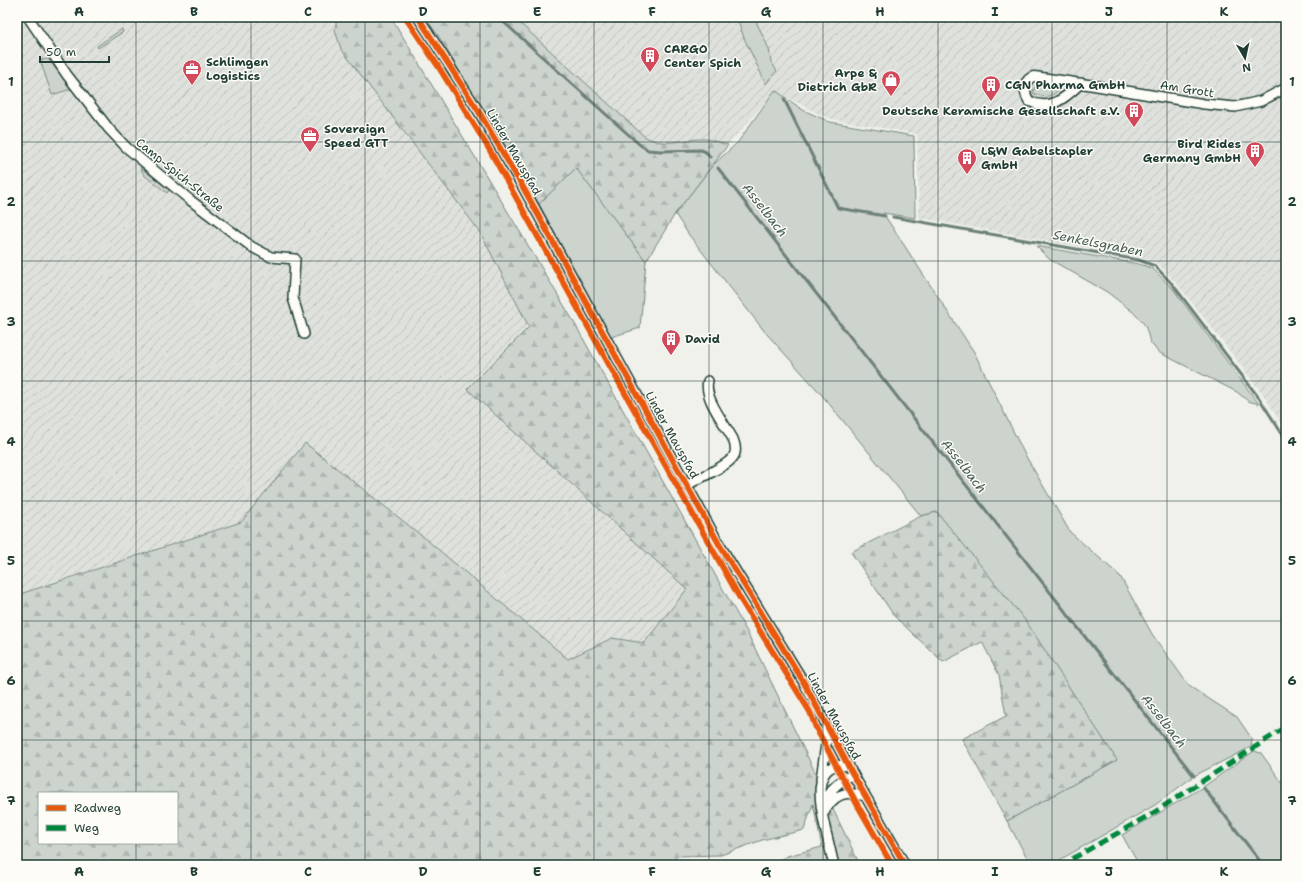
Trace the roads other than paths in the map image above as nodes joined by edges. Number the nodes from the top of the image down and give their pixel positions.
1 (28, 17) edge
2 (418, 17) edge
3 (1081, 83) junction
4 (1286, 88) edge
5 (304, 334) dead end
6 (708, 381) dead end
7 (687, 485) junction
8 (826, 723) junction
9 (851, 770) junction
10 (820, 786) junction
11 (865, 796) junction
12 (825, 810) junction
13 (824, 824) junction
14 (834, 865) edge
15 (905, 865) edge

1 - 5 street, Camp-Spich-Straße
2 - 7 street, Linder Mauspfad
3 - 3 street, Am Grott
3 - 4 street, Am Grott
6 - 7 street
7 - 8 street, Linder Mauspfad
8 - 9 street, Linder Mauspfad
8 - 10 street
9 - 10 street
9 - 11 street, Linder Mauspfad
9 - 12 street
10 - 13 street
11 - 12 street
11 - 15 street, Linder Mauspfad
12 - 13 street
13 - 14 street

